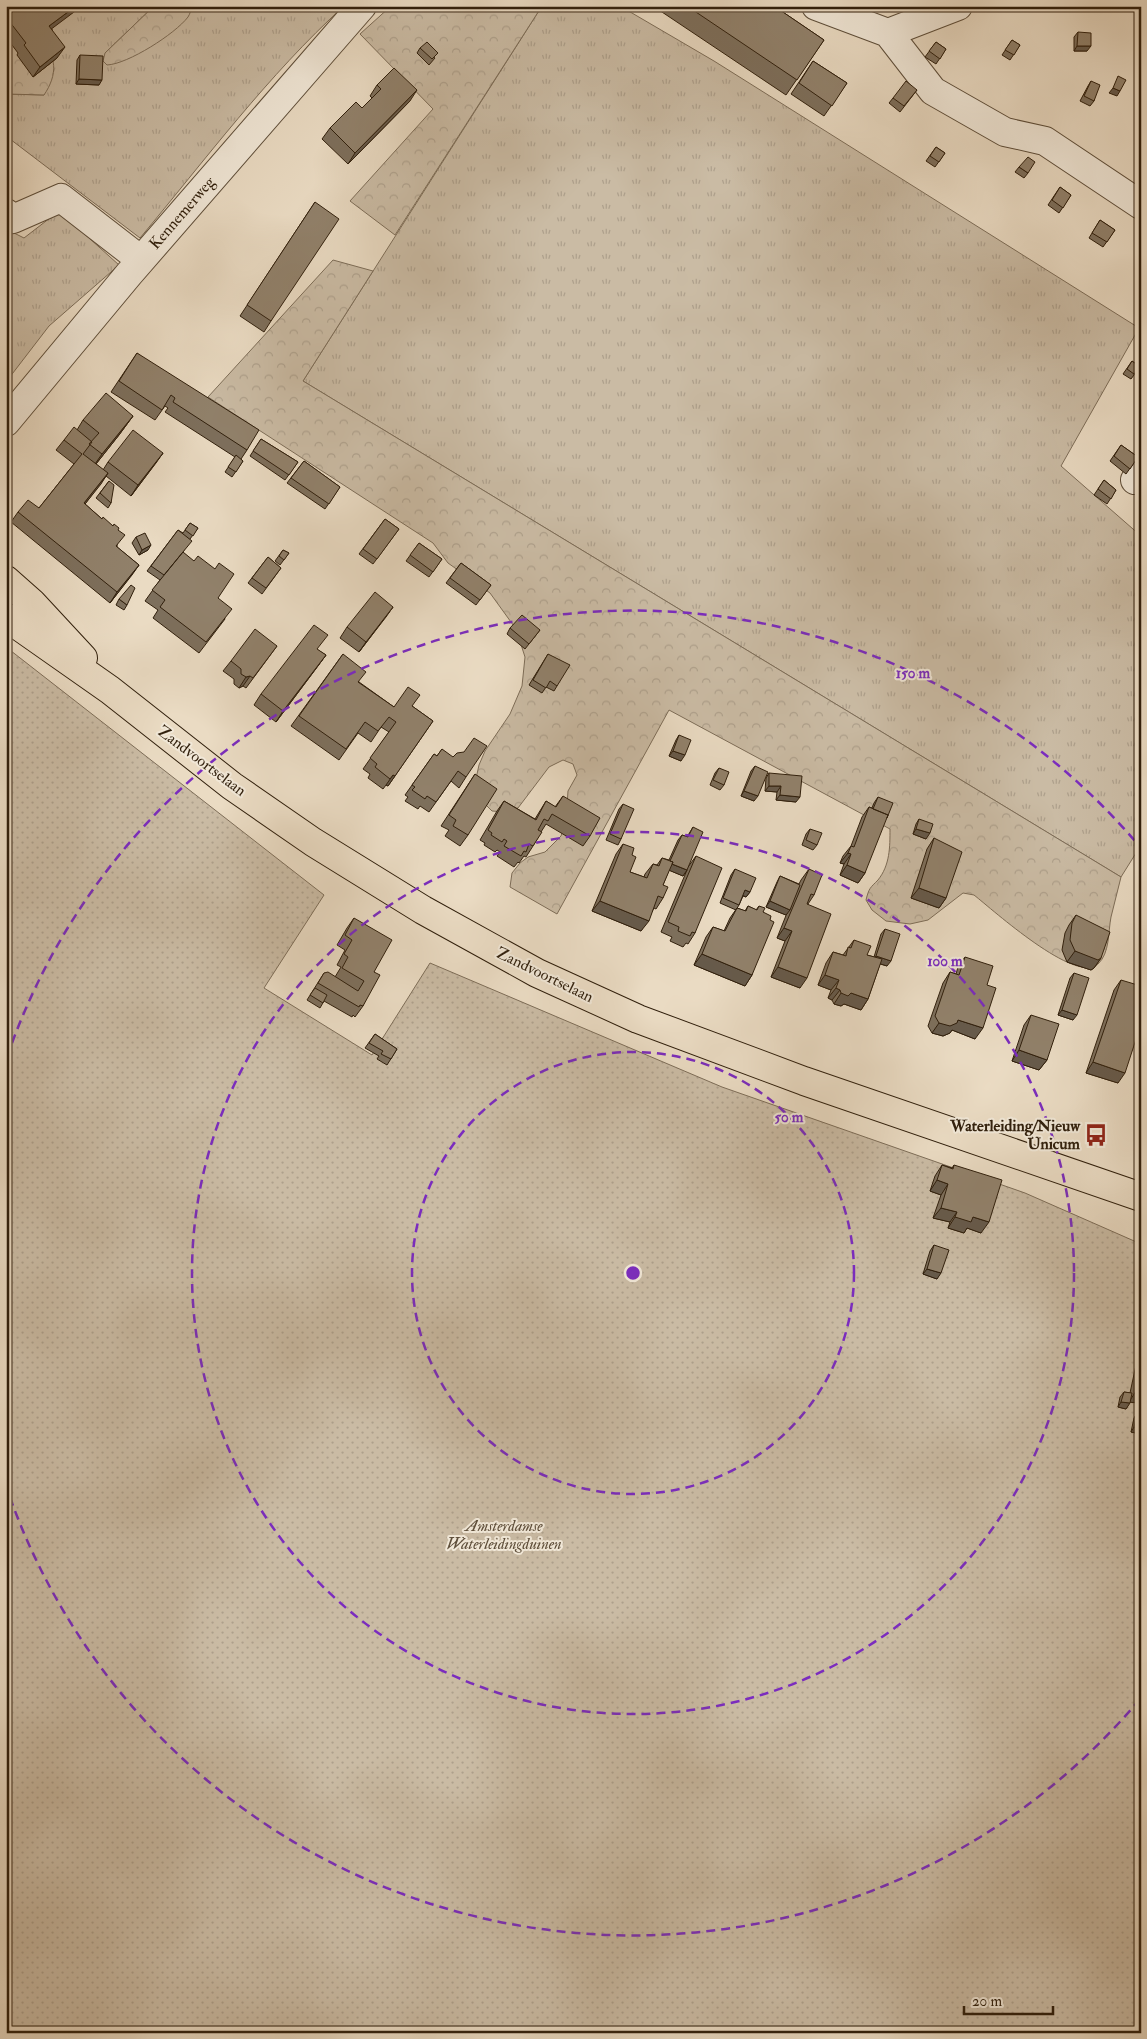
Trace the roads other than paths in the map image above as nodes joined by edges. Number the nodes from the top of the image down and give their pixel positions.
1 (362, 6) edge
2 (816, 6) edge
3 (958, 6) edge
4 (888, 33) junction
5 (1141, 205) edge
6 (6, 213) edge
7 (141, 260) junction
8 (6, 422) edge
9 (6, 580) edge
10 (6, 618) edge
11 (110, 690) junction
12 (1032, 1161) junction
13 (1141, 1182) edge
14 (1141, 1197) edge

1 - 7 street, Kennemerweg
2 - 4 street
3 - 4 street
4 - 5 street
6 - 7 street
7 - 8 street, Kennemerweg
9 - 11 main road, Zandvoortselaan
10 - 11 main road, Zandvoortselaan
11 - 12 main road, Zandvoortselaan
12 - 13 main road, Zandvoortselaan
12 - 14 main road, Zandvoortselaan

